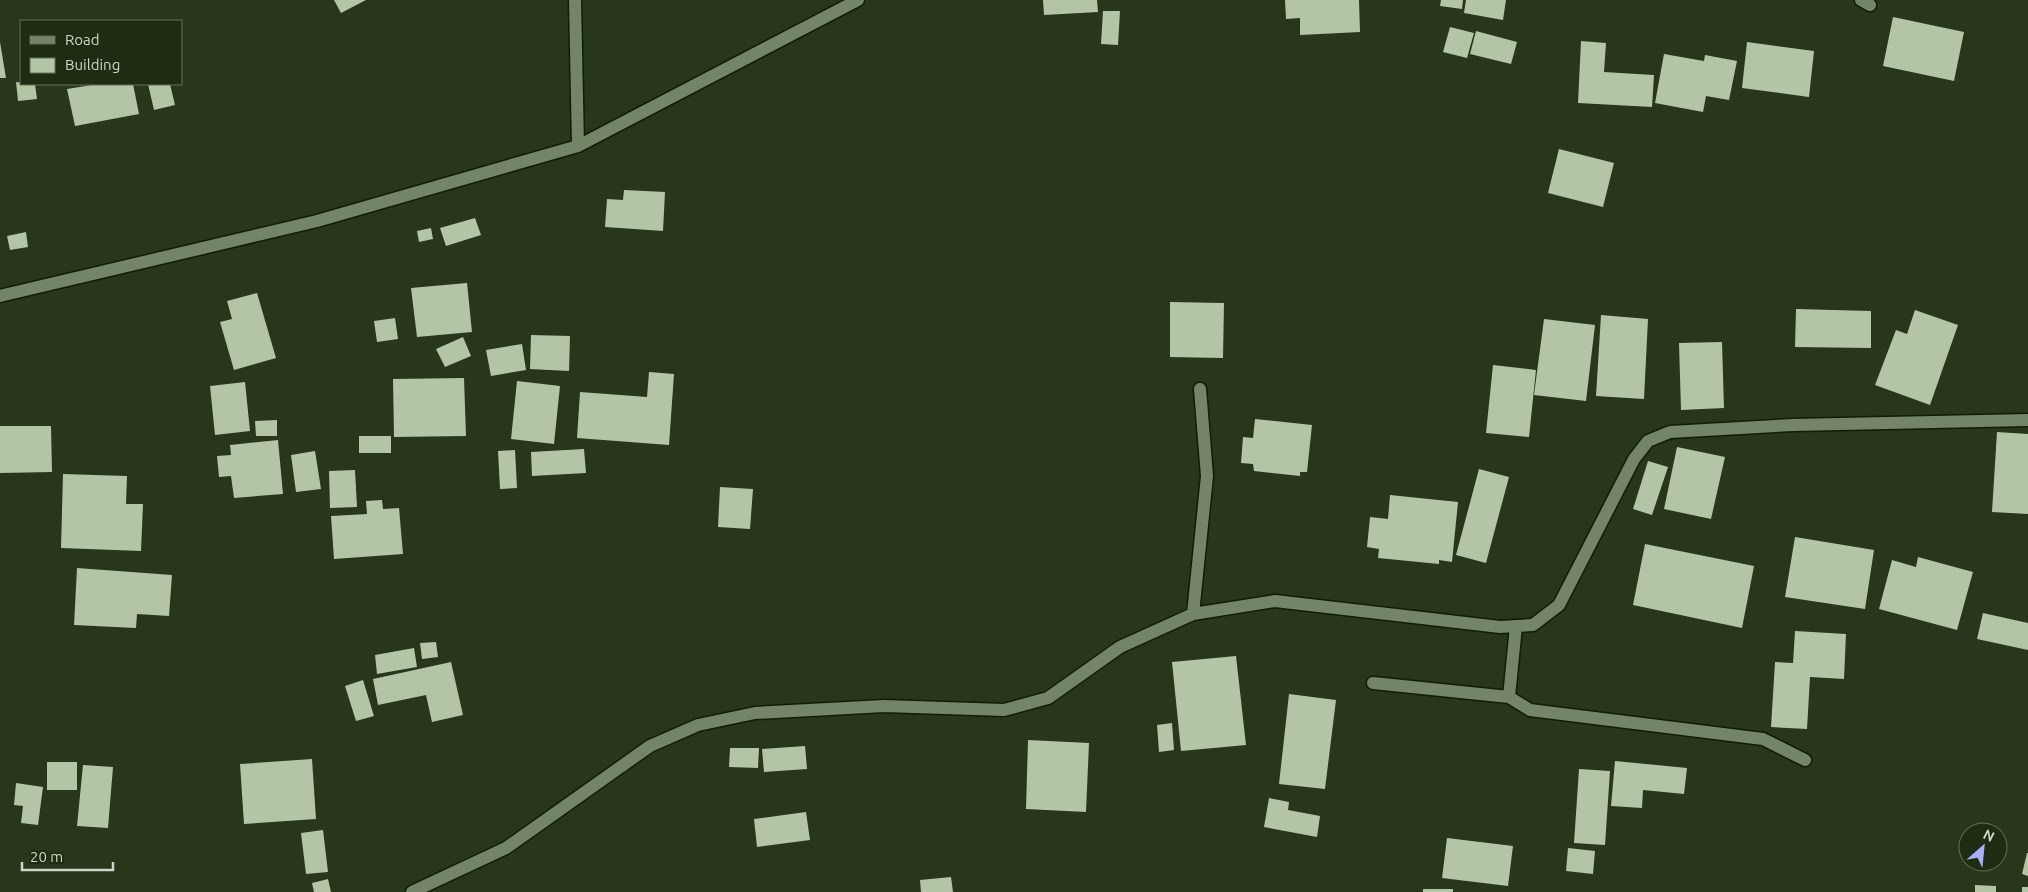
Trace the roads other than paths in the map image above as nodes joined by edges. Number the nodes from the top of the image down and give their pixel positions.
1 (576, 0) edge
2 (858, 0) edge
3 (578, 146) junction
4 (0, 296) edge
5 (1200, 389) dead end
6 (2028, 420) edge
7 (1192, 614) junction
8 (1516, 626) junction
9 (1373, 683) dead end
10 (1509, 697) junction
11 (1805, 760) dead end
12 (412, 892) edge

1 - 3 street
2 - 3 street
3 - 4 street
5 - 7 street
6 - 8 street
7 - 8 street
7 - 12 street
8 - 10 street
9 - 10 street
10 - 11 street

